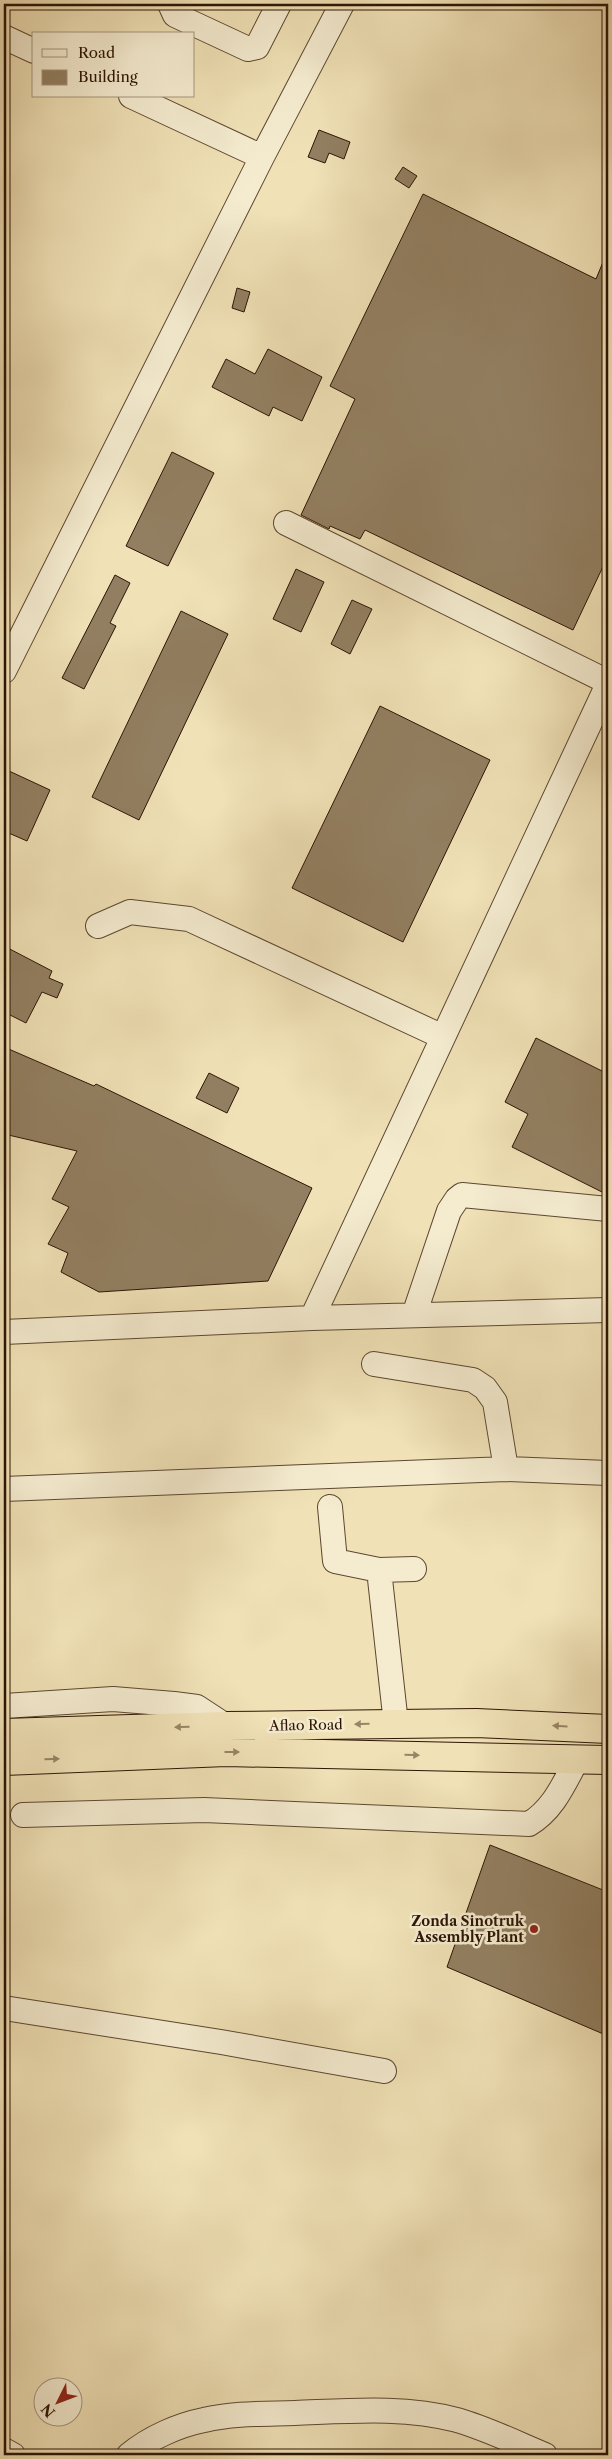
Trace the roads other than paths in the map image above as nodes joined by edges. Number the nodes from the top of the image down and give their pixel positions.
1 (170, 4) edge
2 (279, 4) edge
3 (342, 4) edge
4 (4, 37) edge
5 (32, 50) edge
6 (136, 98) edge
7 (262, 157) junction
8 (286, 522) dead end
9 (4, 671) edge
10 (608, 683) edge
11 (98, 926) dead end
12 (443, 1037) junction
13 (608, 1210) edge
14 (608, 1310) edge
15 (414, 1315) junction
16 (312, 1318) junction
17 (4, 1332) edge
18 (374, 1364) dead end
19 (506, 1469) junction
20 (608, 1473) edge
21 (4, 1489) edge
22 (330, 1507) dead end
23 (414, 1569) dead end
24 (379, 1570) junction
25 (4, 1706) edge
26 (396, 1724) junction
27 (607, 1725) edge
28 (226, 1726) junction
29 (4, 1733) edge
30 (578, 1758) junction
31 (608, 1760) edge
32 (4, 1761) edge
33 (23, 1815) dead end
34 (4, 2008) edge
35 (384, 2071) dead end
36 (4, 2450) edge
37 (13, 2455) edge
38 (129, 2455) edge
39 (545, 2455) edge

1 - 2 street
3 - 7 street
4 - 5 street
6 - 7 street
7 - 9 street
8 - 10 street
10 - 12 street
11 - 12 street
12 - 16 street
13 - 15 street
14 - 15 street
15 - 16 street
16 - 17 street
18 - 19 street
19 - 20 street
19 - 21 street
22 - 24 street
23 - 24 street
24 - 26 street
25 - 28 street
27 -> 26 highway, Aflao Road
26 -> 28 highway, Aflao Road
28 -> 29 highway, Aflao Road
30 - 31 highway, Aflao Road
32 -> 30 highway, Aflao Road
30 - 33 street
34 - 35 street
36 - 37 street
38 - 39 street

